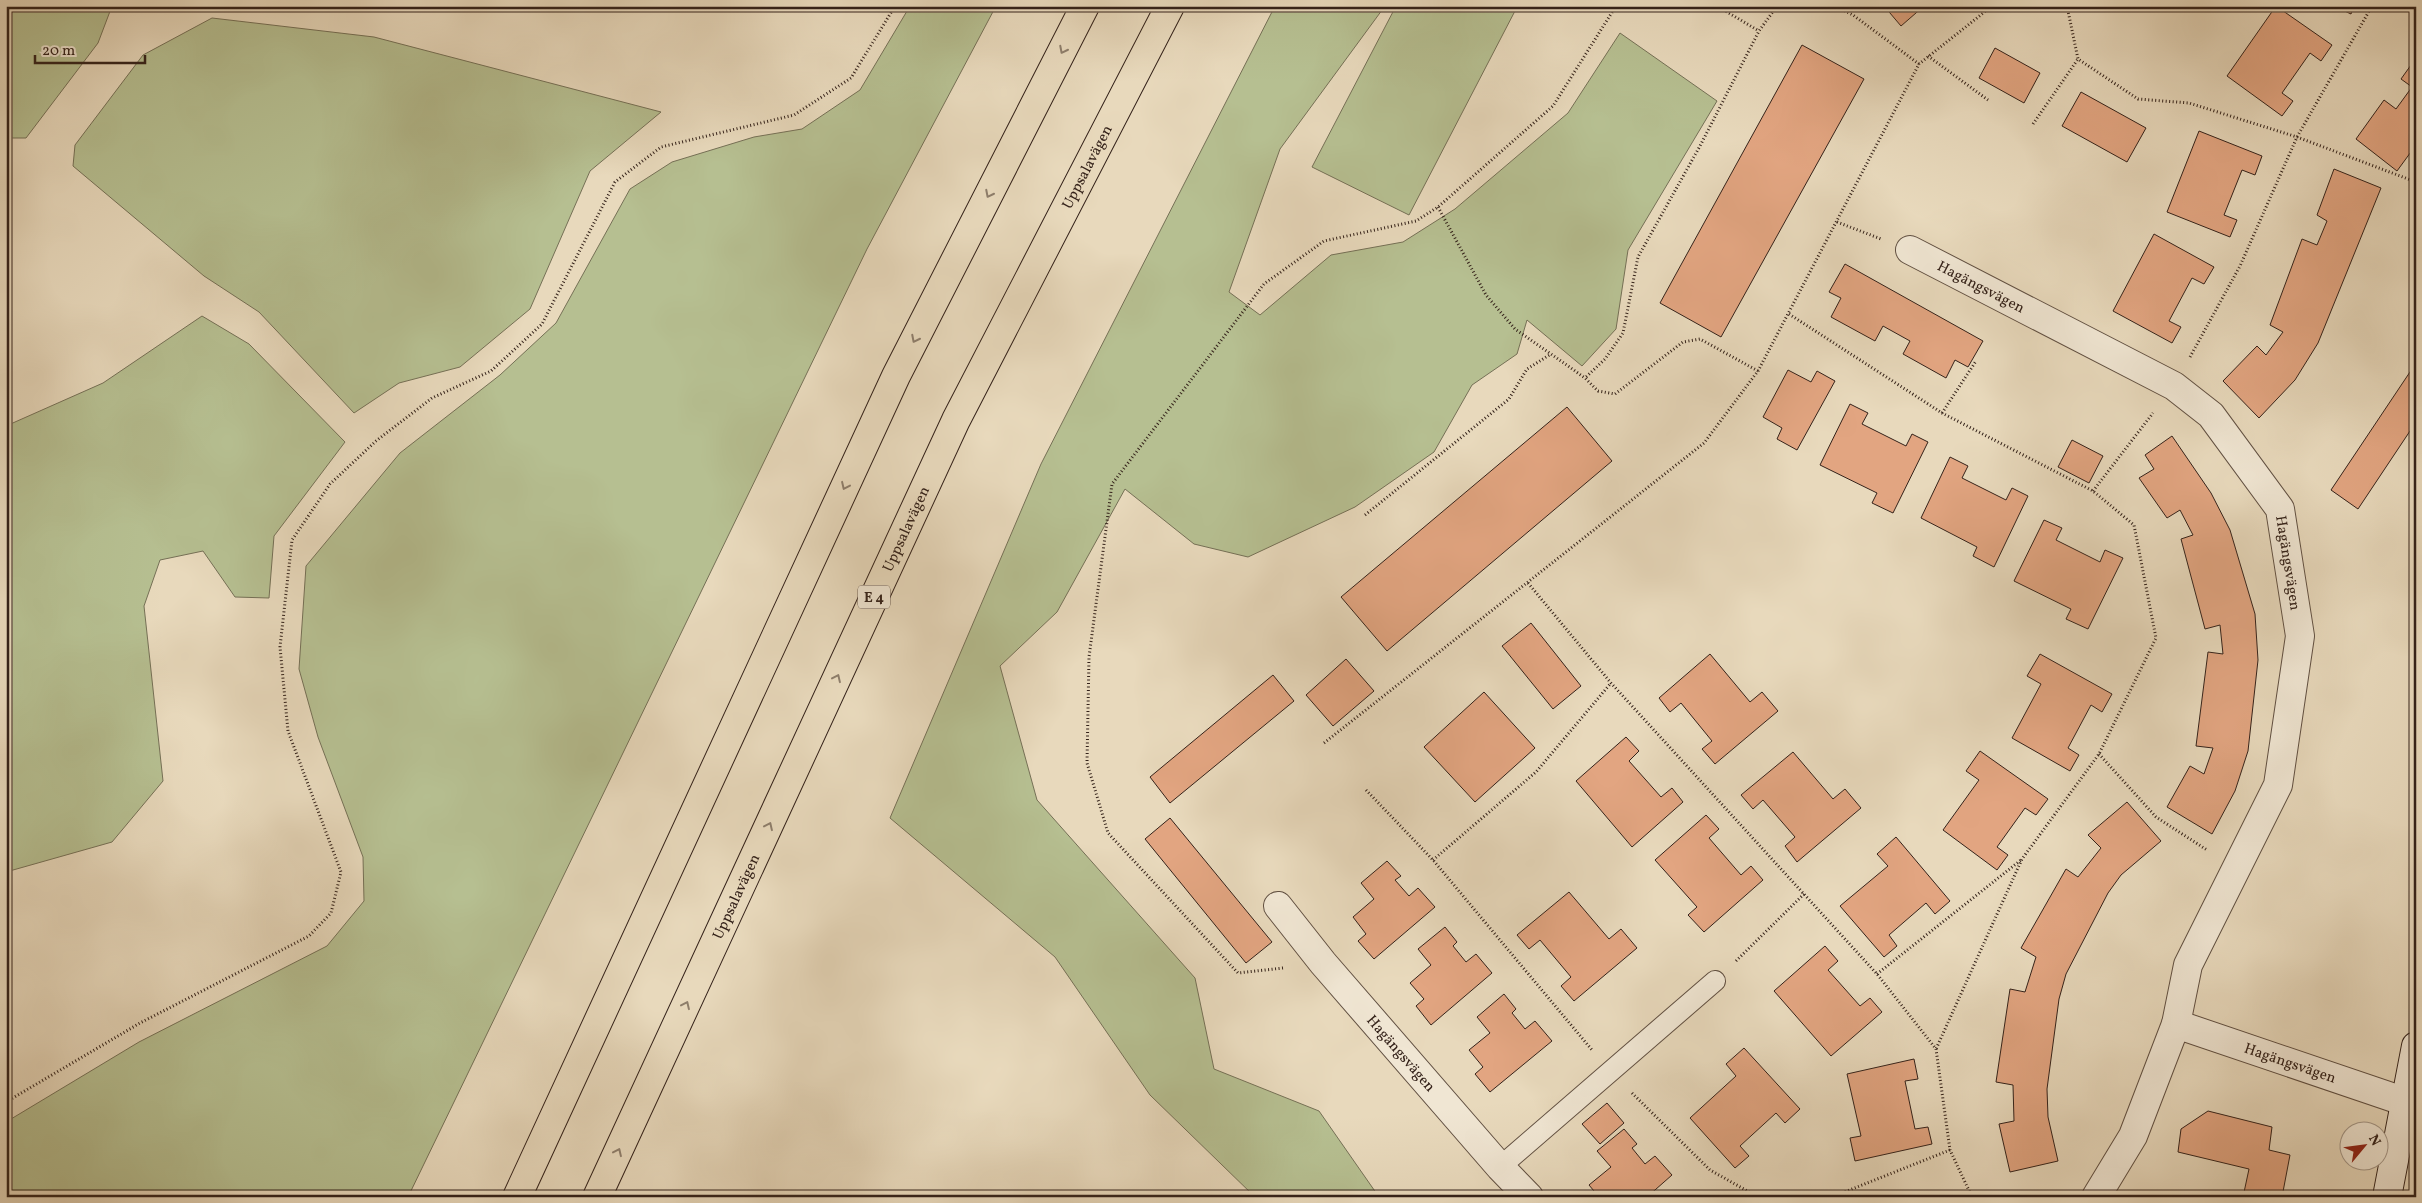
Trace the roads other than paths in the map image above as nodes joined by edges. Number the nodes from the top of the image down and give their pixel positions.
1 (1085, 6) edge
2 (1170, 6) edge
3 (1910, 250) road end
4 (1278, 906) dead end
5 (1715, 981) road end
6 (2176, 1024) junction
7 (2416, 1046) edge
8 (2406, 1102) junction
9 (1500, 1167) junction
10 (518, 1197) edge
11 (597, 1197) edge
12 (1529, 1197) edge
13 (2096, 1197) edge
14 (2387, 1197) edge

1 -> 10 highway
11 -> 2 highway, Uppsalavägen / E 4
3 - 6 street, Hagängsvägen
4 - 9 street, Hagängsvägen
5 - 9 lane
6 - 8 street, Hagängsvägen
6 - 13 street, Hagängsvägen
7 - 8 street
8 - 14 street
9 - 12 street, Hagängsvägen

